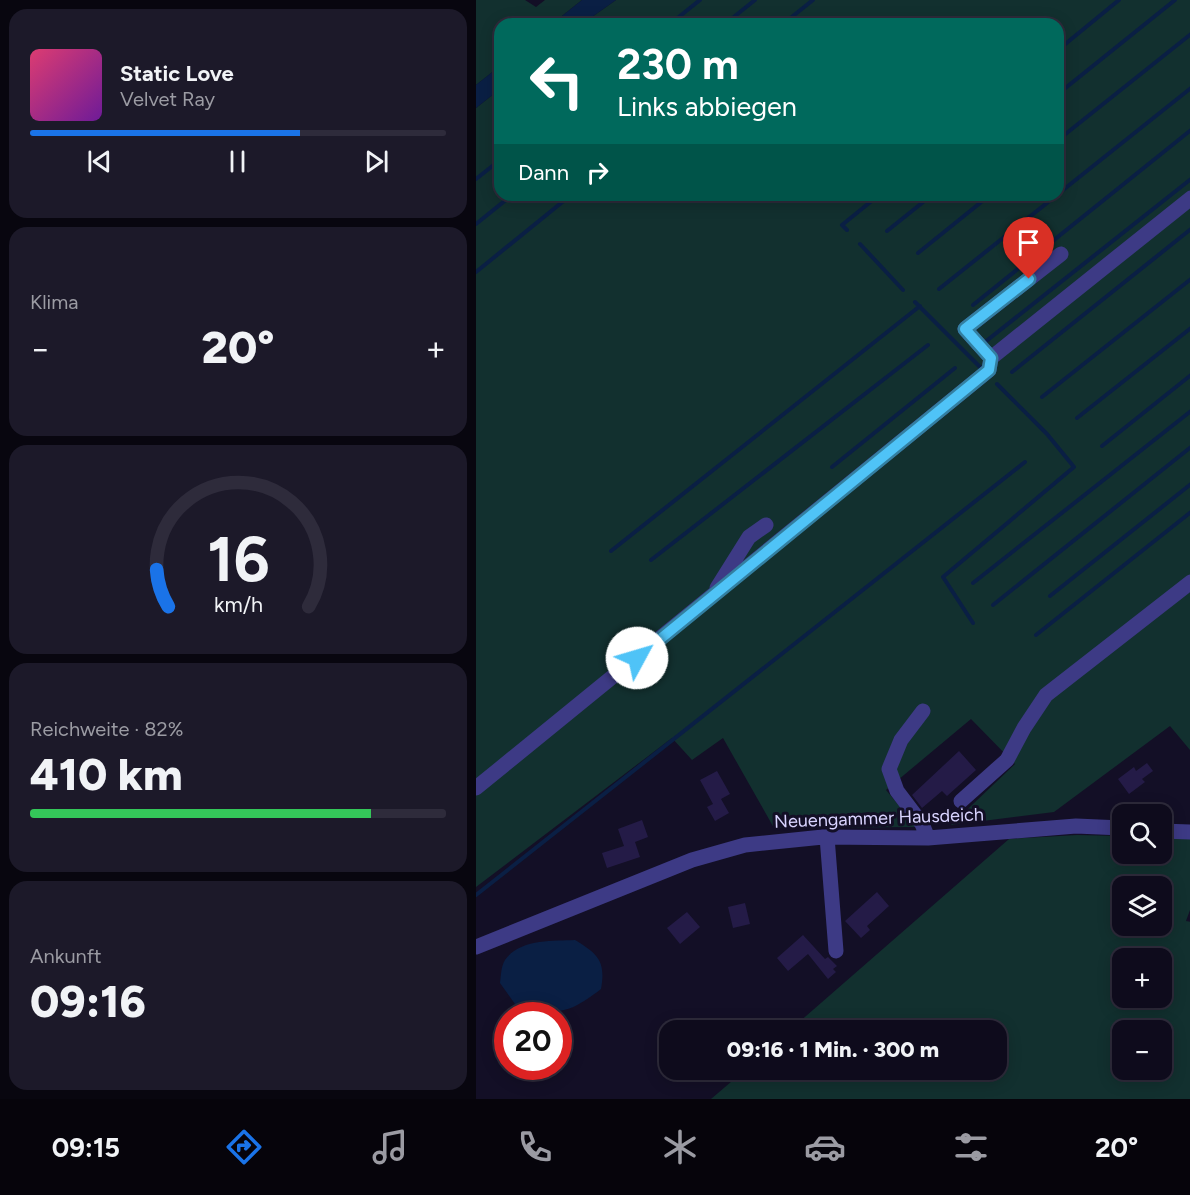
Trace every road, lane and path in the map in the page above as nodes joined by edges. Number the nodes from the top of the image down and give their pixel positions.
1 (1190, 198) edge
2 (1061, 254) dead end
3 (991, 358) junction
4 (766, 525) dead end
5 (1190, 582) edge
6 (708, 600) junction
7 (923, 711) dead end
8 (476, 788) edge
9 (961, 801) dead end
10 (1112, 828) edge
11 (1172, 831) edge
12 (1190, 832) edge
13 (827, 837) junction
14 (928, 838) junction
15 (476, 947) edge
16 (836, 951) dead end

1 - 3 street
2 - 3 street
3 - 6 street
4 - 6 street
5 - 9 street
6 - 8 street
7 - 14 street
10 - 14 street, Neuengammer Hausdeich
11 - 12 street
13 - 14 street, Neuengammer Hausdeich
13 - 15 street, Neuengammer Hausdeich
13 - 16 street

